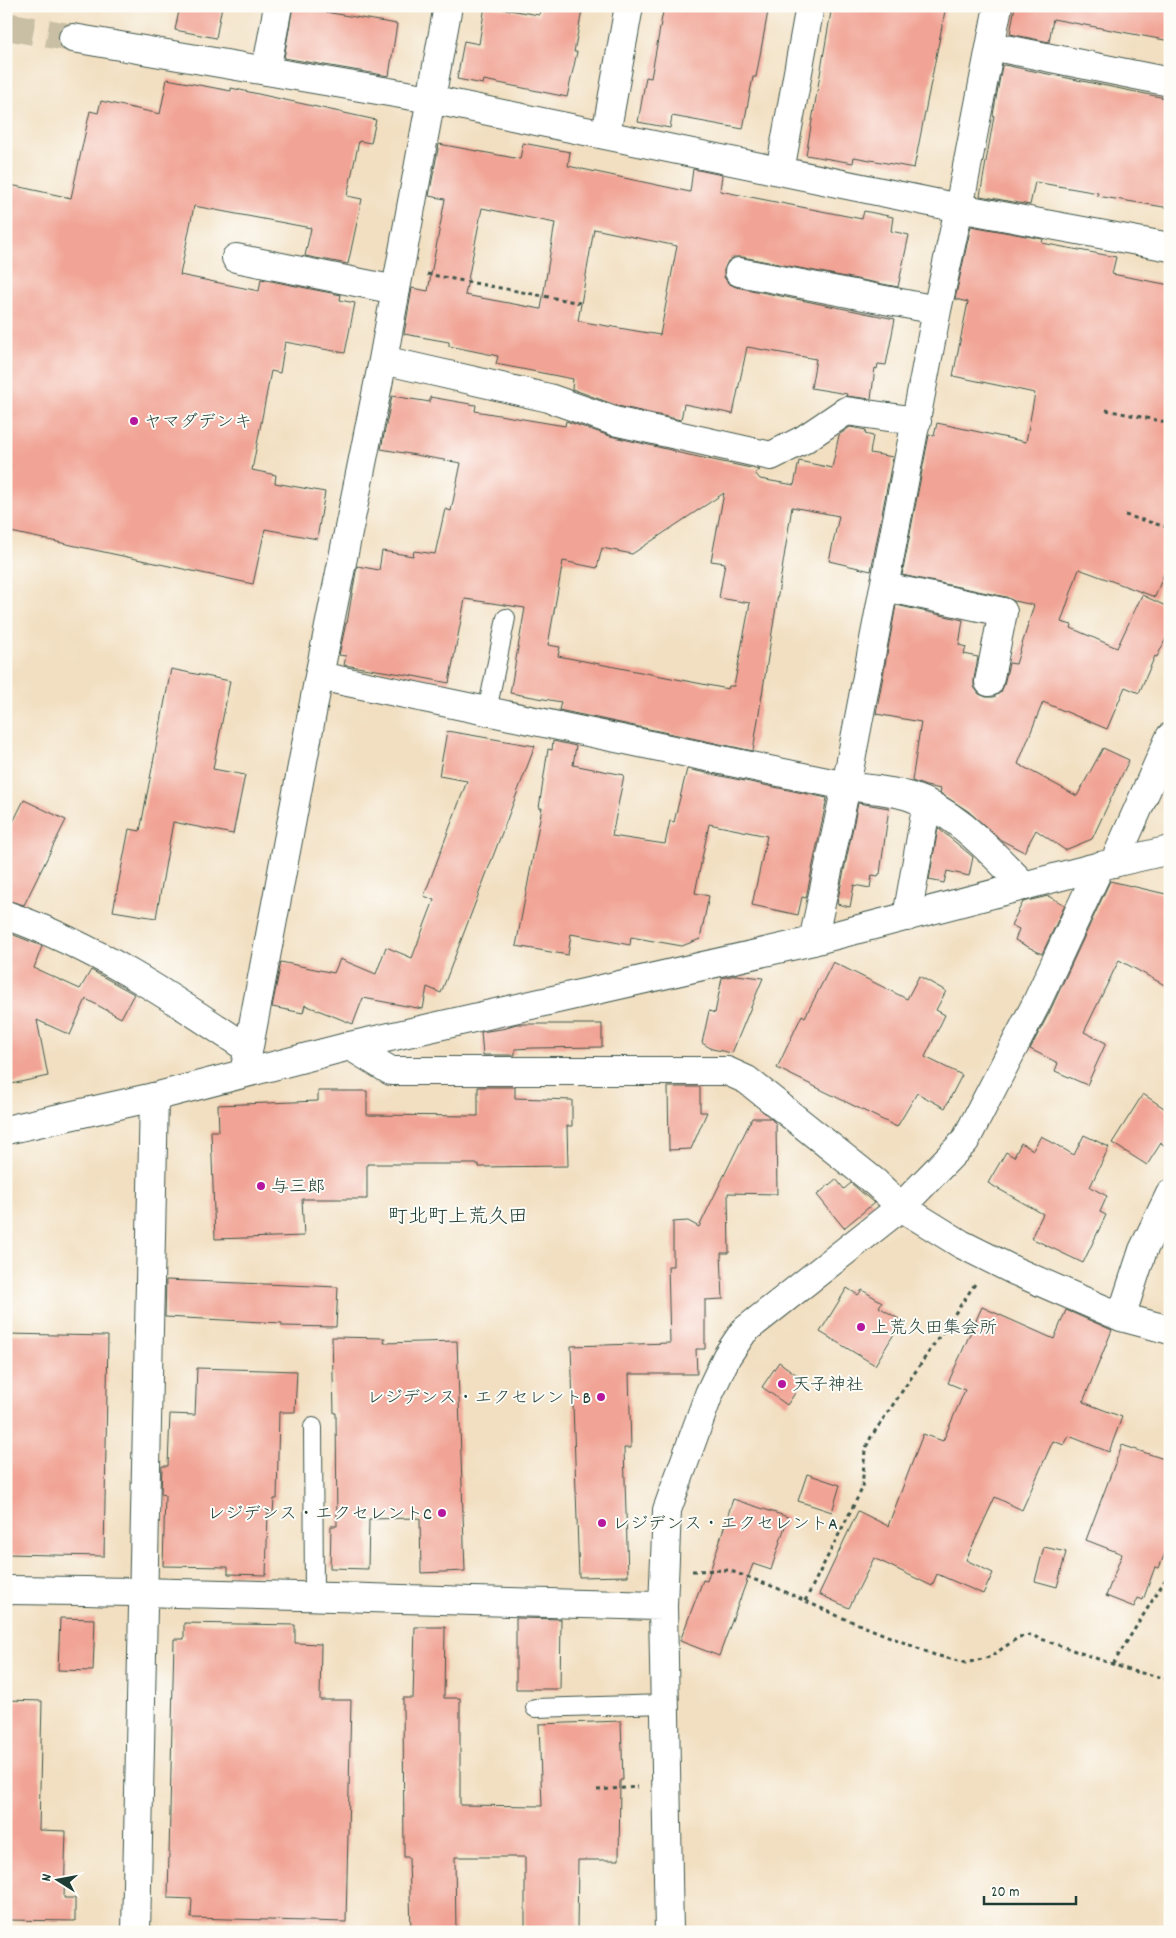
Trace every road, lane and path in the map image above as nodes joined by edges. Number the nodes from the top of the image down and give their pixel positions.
1 (278, 6) edge
2 (448, 6) edge
3 (629, 6) edge
4 (810, 6) edge
5 (998, 6) edge
6 (72, 38) tunnel mouth
7 (991, 46) junction
8 (266, 71) junction
9 (1170, 82) edge
10 (430, 99) junction
11 (606, 134) junction
12 (780, 171) junction
13 (959, 208) junction
14 (1170, 246) edge
15 (236, 258) dead end
16 (739, 272) dead end
17 (398, 279) junction
18 (580, 304) dead end
19 (937, 310) junction
20 (383, 360) junction
21 (1106, 410) dead end
22 (917, 421) junction
23 (1170, 425) edge
24 (1125, 515) dead end
25 (1170, 528) edge
26 (885, 587) junction
27 (506, 618) dead end
28 (319, 676) junction
29 (989, 682) dead end
30 (487, 711) junction
31 (1170, 737) edge
32 (846, 786) junction
33 (927, 803) junction
34 (1170, 850) edge
35 (1107, 865) junction
36 (1025, 886) junction
37 (6, 915) edge
38 (907, 917) junction
39 (813, 941) junction
40 (350, 1046) junction
41 (246, 1061) junction
42 (154, 1097) junction
43 (6, 1130) edge
44 (1170, 1194) edge
45 (901, 1207) junction
46 (992, 1260) junction
47 (1121, 1317) junction
48 (1170, 1330) edge
49 (313, 1427) dead end
50 (665, 1571) junction
51 (1170, 1572) edge
52 (6, 1590) edge
53 (144, 1591) junction
54 (314, 1597) junction
55 (805, 1601) junction
56 (663, 1606) junction
57 (1113, 1664) junction
58 (1170, 1679) edge
59 (665, 1704) junction
60 (535, 1708) dead end
61 (666, 1785) junction
62 (597, 1790) dead end
63 (136, 1932) edge
64 (669, 1932) edge

1 - 8 street
2 - 10 street
3 - 11 street
4 - 12 street
5 - 7 street
6 - 8 street
7 - 9 street
7 - 13 street
8 - 10 street
10 - 11 street
10 - 17 street
11 - 12 street
12 - 13 street
13 - 14 street
13 - 19 street
15 - 17 street
16 - 19 street
17 - 18 path
17 - 20 street
19 - 22 street
20 - 22 street
20 - 28 street
21 - 23 path
22 - 26 street
24 - 25 path
26 - 29 street
26 - 32 street
27 - 30 lane
28 - 30 street
28 - 41 street
30 - 32 street
31 - 35 street
32 - 33 street
32 - 39 street
33 - 36 street
33 - 38 street
34 - 35 street
35 - 36 street
35 - 45 street
36 - 38 street
37 - 41 street
38 - 39 street
39 - 40 street
40 - 41 street
40 - 45 street
41 - 42 street
42 - 43 street
42 - 53 street
44 - 47 street
45 - 46 street
45 - 50 street
46 - 47 street
46 - 55 path
47 - 48 street
49 - 54 lane
50 - 55 path
50 - 56 street
51 - 57 path
52 - 53 street
53 - 54 street
53 - 63 street
54 - 56 street
55 - 57 path
56 - 59 street
57 - 58 path
59 - 60 lane
59 - 61 street
61 - 62 path
61 - 64 street

